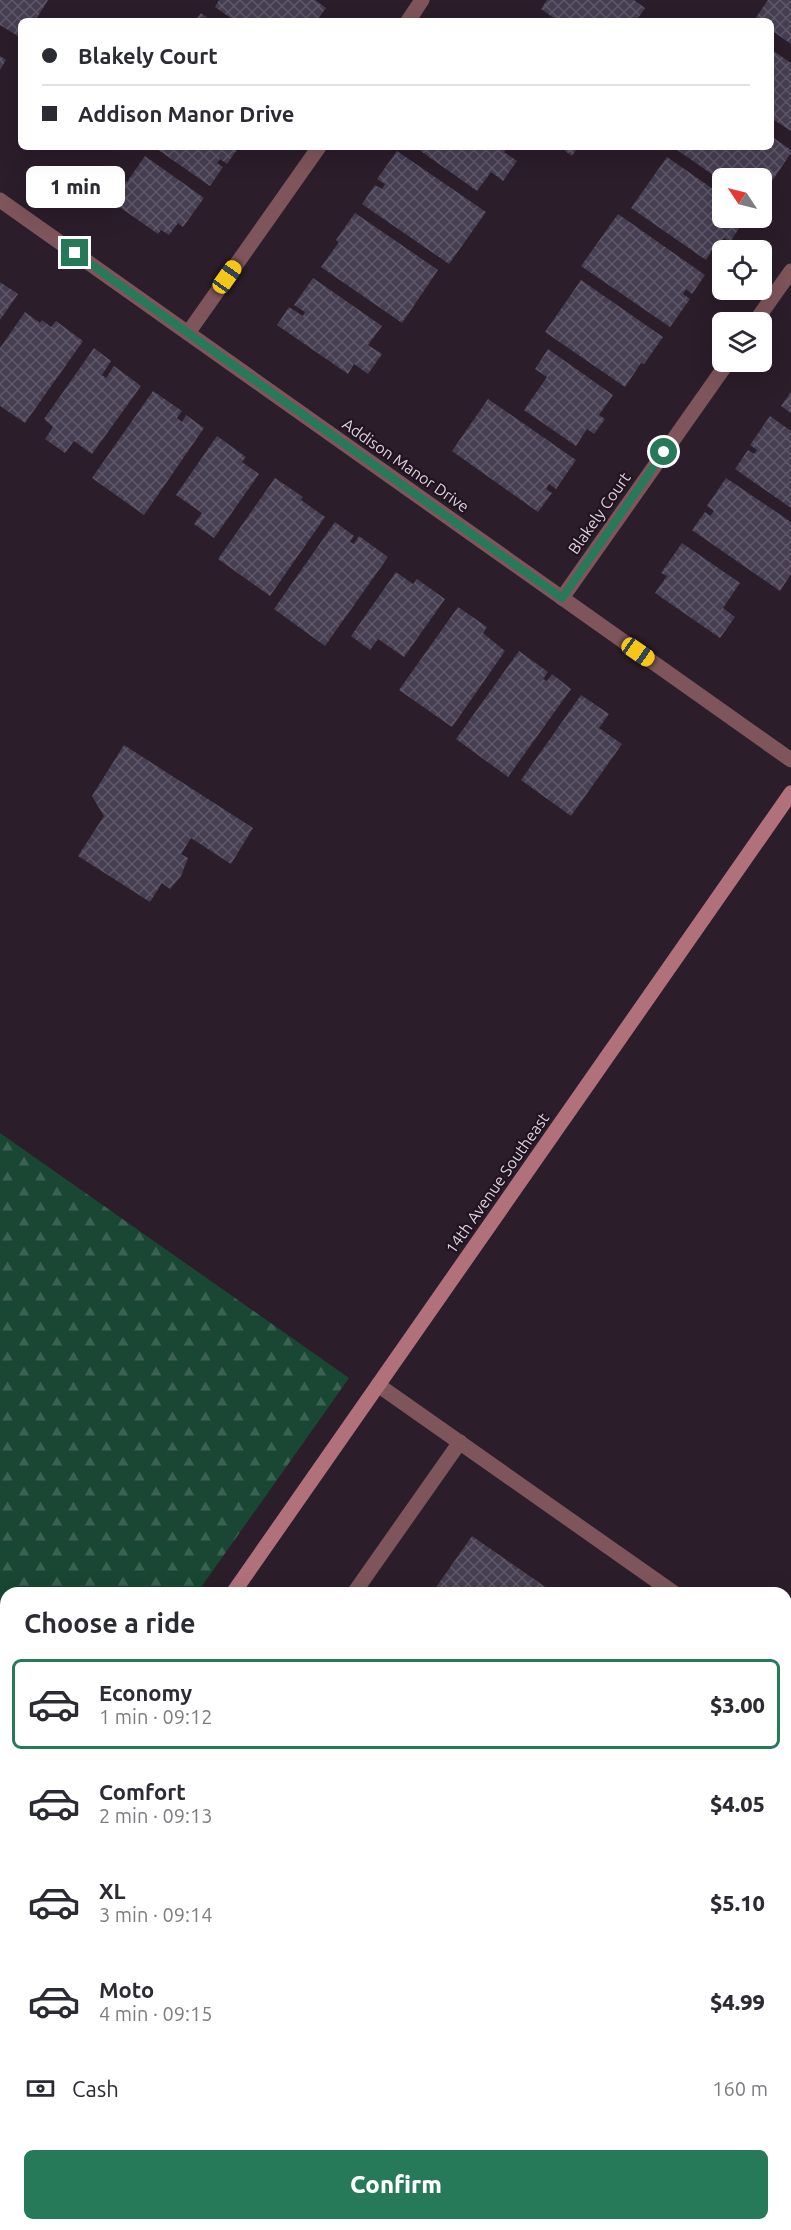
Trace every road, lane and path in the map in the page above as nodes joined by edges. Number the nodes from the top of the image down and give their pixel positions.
1 (422, 0) edge
2 (410, 18) edge
3 (317, 150) edge
4 (0, 200) edge
5 (791, 271) edge
6 (762, 312) edge
7 (188, 333) junction
8 (721, 372) edge
9 (562, 598) junction
10 (791, 760) edge
11 (791, 793) edge
12 (378, 1385) junction
13 (460, 1442) junction
14 (237, 1587) edge
15 (358, 1587) edge
16 (665, 1587) edge

1 - 2 street
3 - 7 street
4 - 7 street, Addison Manor Drive
5 - 6 street
7 - 9 street, Addison Manor Drive
8 - 9 street, Blakely Court
9 - 10 street, Addison Manor Drive
11 - 12 street, 14th Avenue Southeast
12 - 13 street
12 - 14 street, 14th Avenue Southeast
13 - 15 street
13 - 16 street

